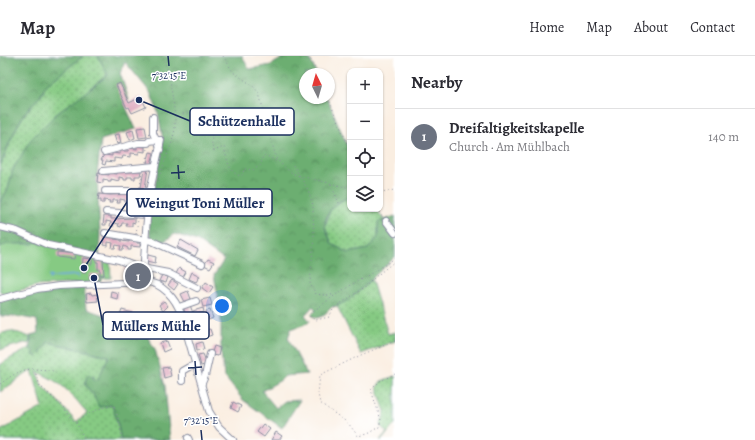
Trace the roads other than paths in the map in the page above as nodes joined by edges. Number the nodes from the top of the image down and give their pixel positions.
1 (153, 117) dead end
2 (157, 140) junction
3 (104, 152) dead end
4 (155, 166) junction
5 (103, 170) dead end
6 (105, 191) dead end
7 (150, 191) junction
8 (106, 212) dead end
9 (147, 215) junction
10 (386, 221) road end
11 (0, 227) edge
12 (105, 233) dead end
13 (395, 233) edge
14 (145, 240) junction
15 (202, 264) dead end
16 (145, 267) junction
17 (149, 282) junction
18 (197, 288) dead end
19 (1, 297) edge
20 (196, 301) dead end
21 (179, 307) junction
22 (210, 354) dead end
23 (196, 365) junction
24 (182, 381) dead end
25 (202, 383) junction
26 (224, 437) edge
27 (233, 440) edge

1 - 2 street
2 - 3 street
2 - 4 street
4 - 5 street
4 - 7 street
6 - 7 street
7 - 9 street
8 - 9 street
9 - 14 street
10 - 13 street
11 - 16 street
12 - 14 street
14 - 15 street
14 - 16 street
16 - 17 street
16 - 18 street
17 - 19 street
17 - 21 street
20 - 21 street
21 - 23 street
22 - 25 street
23 - 24 street
23 - 25 street
25 - 26 street
26 - 27 street

